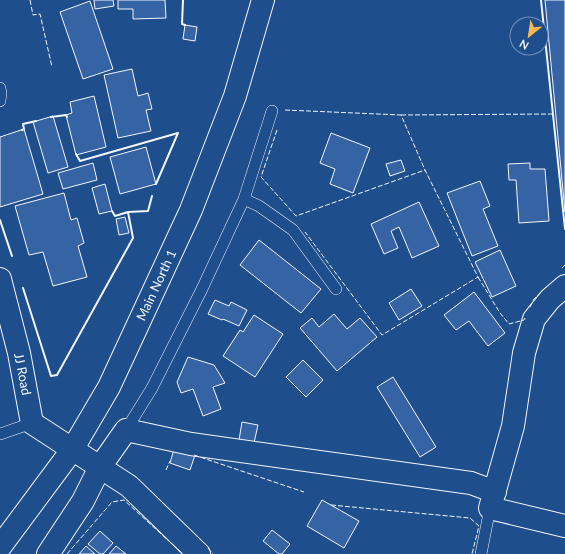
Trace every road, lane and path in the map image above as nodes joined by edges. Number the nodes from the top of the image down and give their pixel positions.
1 (263, 0) edge
2 (0, 88) edge
3 (0, 101) edge
4 (272, 111) dead end
5 (244, 199) junction
6 (0, 279) edge
7 (565, 286) edge
8 (336, 289) dead end
9 (32, 423) junction
10 (126, 430) junction
11 (0, 434) edge
12 (72, 450) junction
13 (100, 467) junction
14 (493, 500) junction
15 (533, 518) junction
16 (565, 526) edge
17 (565, 537) edge
18 (0, 547) edge
19 (48, 554) edge
20 (199, 554) edge
21 (481, 554) edge

1 - 12 street, Main North 1
2 - 3 lane
4 - 5 lane
5 - 8 lane
5 - 10 lane
6 - 9 street, JJ Road
7 - 14 street
9 - 11 lane
9 - 12 street
10 - 13 street
10 - 14 street
12 - 13 street
12 - 18 street, Main North 1
13 - 19 street
13 - 20 street
14 - 15 street
14 - 21 lane
15 - 16 street
15 - 17 lane

